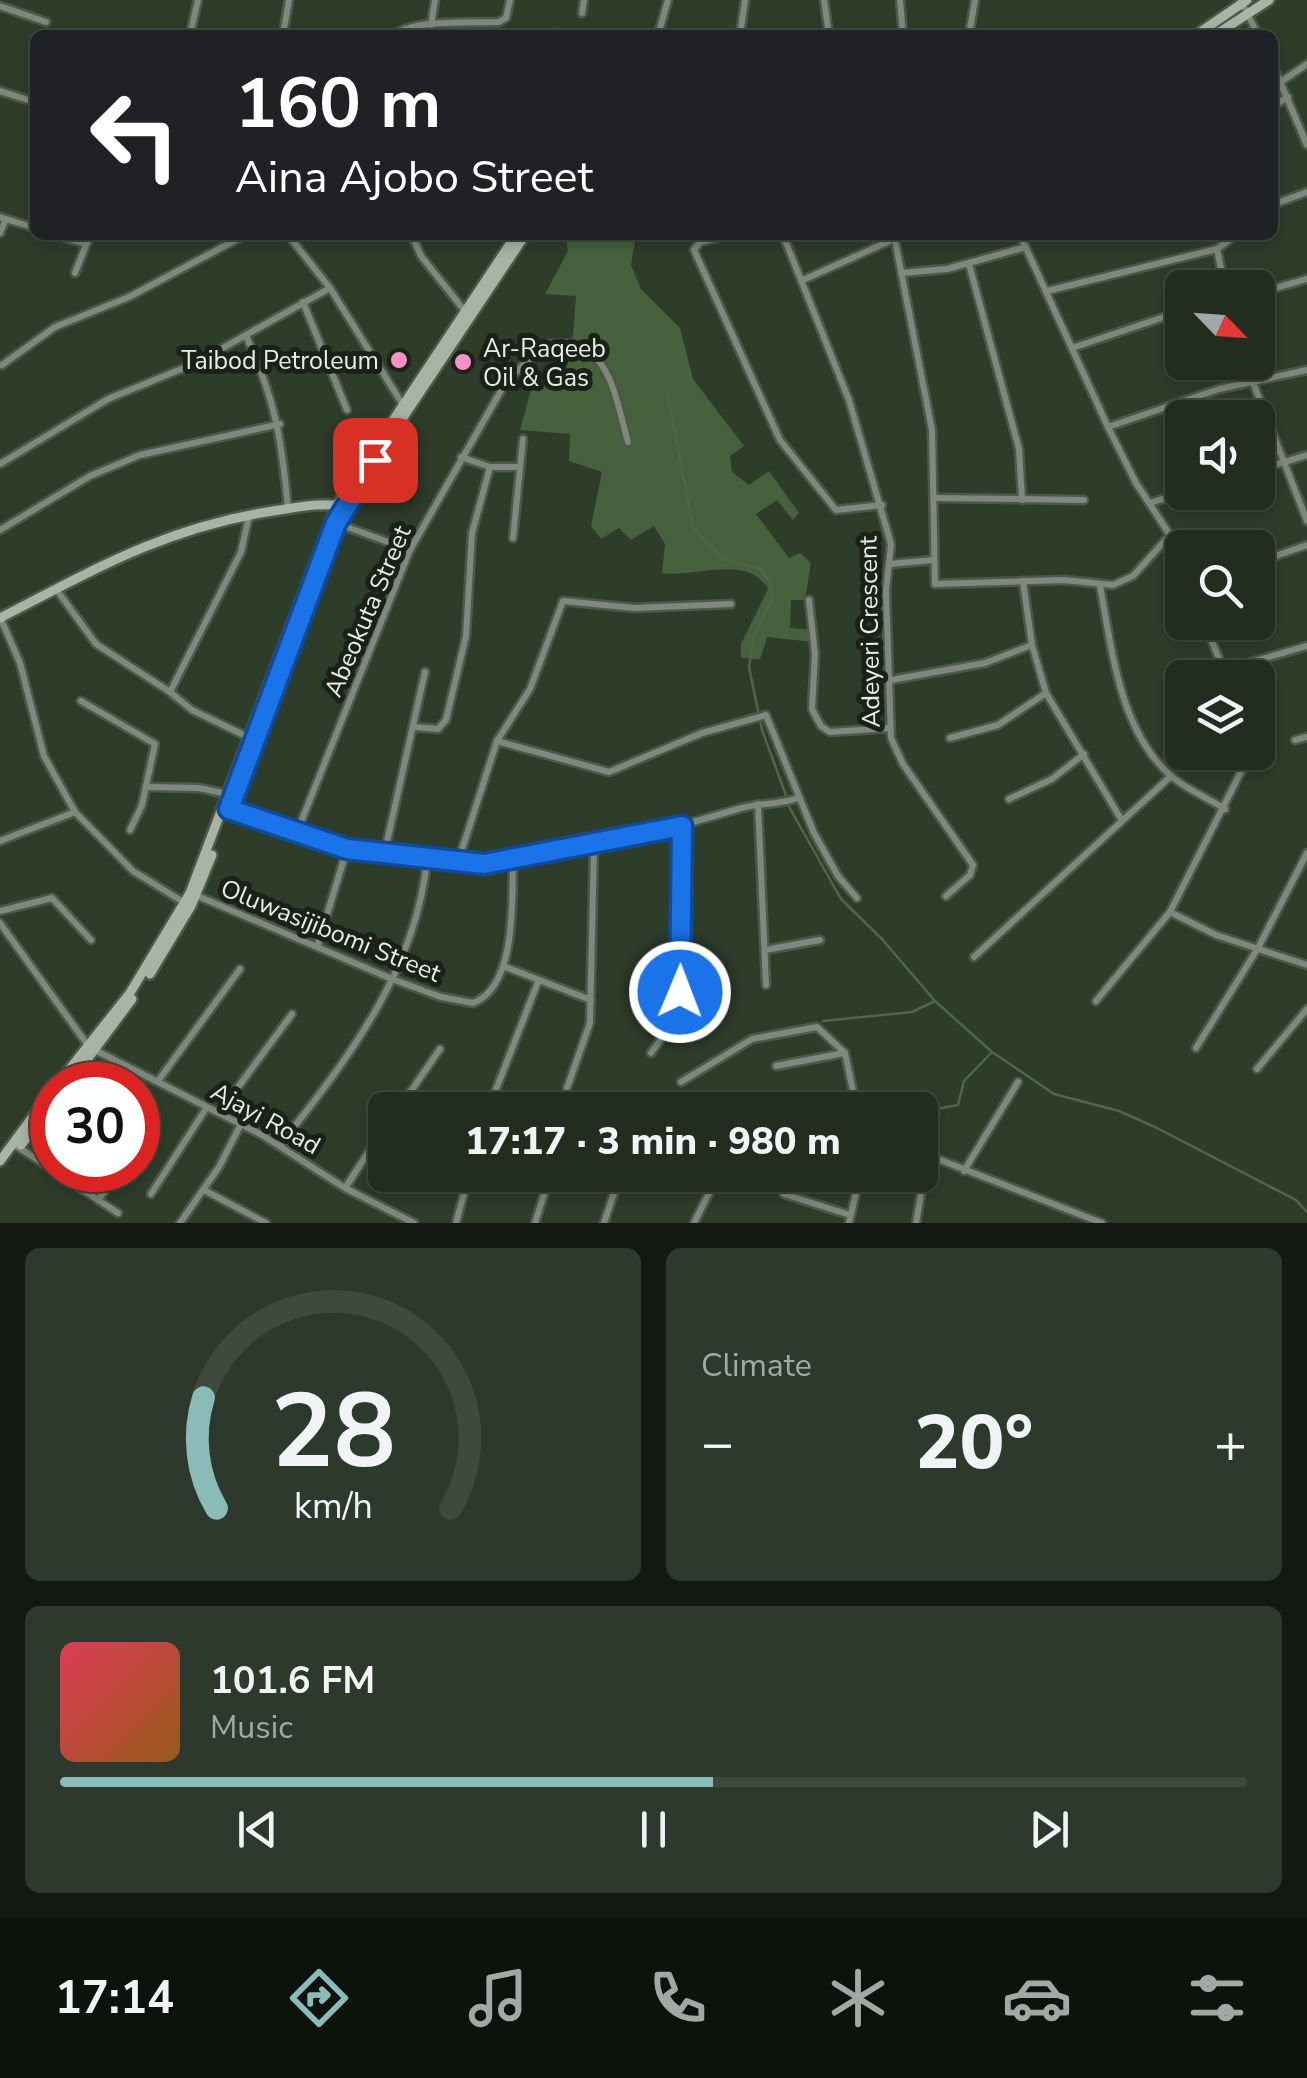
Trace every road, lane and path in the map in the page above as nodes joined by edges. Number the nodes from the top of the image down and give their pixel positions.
1 (198, 0) edge
2 (289, 0) edge
3 (435, 0) edge
4 (510, 0) edge
5 (584, 0) edge
6 (668, 0) edge
7 (745, 0) edge
8 (824, 0) edge
9 (900, 0) edge
10 (976, 0) edge
11 (1269, 0) edge
12 (1244, 4) edge
13 (0, 6) edge
14 (582, 13) dead end
15 (46, 22) dead end
16 (431, 25) junction
17 (191, 30) edge
18 (284, 30) edge
19 (401, 30) edge
20 (659, 30) edge
21 (741, 30) edge
22 (828, 30) edge
23 (903, 30) edge
24 (970, 30) edge
25 (1204, 30) edge
26 (1220, 30) edge
27 (1256, 30) edge
28 (1307, 64) edge
29 (1278, 74) edge
30 (1282, 81) junction
31 (0, 91) edge
32 (1288, 97) junction
33 (30, 100) edge
34 (1278, 103) edge
35 (1307, 143) edge
36 (1307, 192) edge
37 (1278, 203) edge
38 (3, 218) edge
39 (30, 226) edge
40 (0, 234) edge
41 (73, 240) edge
42 (88, 240) edge
43 (236, 240) edge
44 (292, 240) edge
45 (414, 240) edge
46 (513, 240) edge
47 (522, 240) edge
48 (708, 240) edge
49 (785, 240) edge
50 (888, 240) edge
51 (895, 240) edge
52 (1022, 240) edge
53 (1230, 240) edge
54 (86, 244) junction
55 (1026, 247) junction
56 (1217, 250) junction
57 (969, 264) junction
58 (1221, 270) edge
59 (901, 272) junction
60 (75, 273) dead end
61 (804, 280) junction
62 (1307, 280) edge
63 (330, 288) junction
64 (1275, 288) edge
65 (1047, 291) junction
66 (303, 302) junction
67 (464, 310) junction
68 (1165, 317) edge
69 (246, 336) junction
70 (1075, 346) junction
71 (2, 365) dead end
72 (1307, 370) edge
73 (1250, 381) junction
74 (403, 404) junction
75 (347, 410) dead end
76 (280, 424) junction
77 (1108, 427) junction
78 (522, 440) dead end
79 (628, 442) dead end
80 (1307, 455) edge
81 (461, 456) junction
82 (1285, 462) junction
83 (0, 464) edge
84 (1275, 465) edge
85 (490, 467) junction
86 (520, 467) junction
87 (934, 498) junction
88 (1165, 498) edge
89 (1022, 500) junction
90 (1084, 500) dead end
91 (1150, 503) junction
92 (882, 505) junction
93 (341, 506) junction
94 (288, 509) junction
95 (249, 514) junction
96 (1307, 521) edge
97 (332, 522) junction
98 (0, 530) edge
99 (1167, 530) edge
100 (513, 538) dead end
101 (1165, 541) edge
102 (1307, 544) edge
103 (410, 550) junction
104 (1275, 556) edge
105 (934, 560) junction
106 (890, 564) junction
107 (1022, 581) junction
108 (1100, 586) junction
109 (56, 590) junction
110 (809, 600) dead end
111 (731, 604) dead end
112 (0, 618) edge
113 (1032, 646) junction
114 (1307, 646) edge
115 (1266, 660) edge
116 (425, 672) dead end
117 (891, 680) junction
118 (170, 692) junction
119 (1046, 693) junction
120 (81, 701) dead end
121 (415, 726) junction
122 (889, 728) junction
123 (248, 737) junction
124 (1307, 737) edge
125 (950, 738) dead end
126 (1295, 740) dead end
127 (497, 741) junction
128 (1084, 754) junction
129 (1243, 770) edge
130 (1172, 776) junction
131 (146, 787) junction
132 (228, 794) junction
133 (1009, 799) dead end
134 (796, 800) junction
135 (758, 804) junction
136 (1226, 808) junction
137 (226, 809) junction
138 (74, 812) junction
139 (1121, 820) junction
140 (682, 826) junction
141 (130, 830) dead end
142 (298, 832) junction
143 (0, 842) edge
144 (594, 846) junction
145 (347, 849) junction
146 (1307, 853) edge
147 (384, 856) junction
148 (513, 860) junction
149 (427, 861) junction
150 (458, 862) junction
151 (946, 896) dead end
152 (857, 898) dead end
153 (191, 900) junction
154 (0, 911) edge
155 (1170, 912) junction
156 (0, 923) edge
157 (91, 940) dead end
158 (820, 940) dead end
159 (318, 944) junction
160 (1258, 948) junction
161 (765, 950) junction
162 (974, 957) dead end
163 (1307, 965) edge
164 (504, 966) junction
165 (240, 970) dead end
166 (392, 979) junction
167 (538, 982) junction
168 (766, 985) dead end
169 (592, 1000) junction
170 (1096, 1000) dead end
171 (1307, 1009) edge
172 (292, 1014) dead end
173 (92, 1048) junction
174 (1196, 1048) dead end
175 (440, 1049) dead end
176 (651, 1053) dead end
177 (845, 1053) junction
178 (79, 1062) edge
179 (83, 1062) edge
180 (120, 1062) edge
181 (776, 1066) dead end
182 (1258, 1069) dead end
183 (160, 1078) edge
184 (160, 1082) edge
185 (682, 1082) dead end
186 (1018, 1082) dead end
187 (567, 1088) dead end
188 (410, 1092) edge
189 (495, 1092) edge
190 (853, 1092) edge
191 (207, 1107) junction
192 (219, 1113) junction
193 (241, 1124) junction
194 (30, 1126) edge
195 (30, 1131) edge
196 (280, 1145) junction
197 (17, 1146) junction
198 (368, 1153) edge
199 (938, 1160) edge
200 (0, 1162) edge
201 (0, 1170) edge
202 (964, 1171) junction
203 (345, 1188) junction
204 (204, 1190) junction
205 (104, 1192) edge
206 (464, 1192) edge
207 (545, 1192) edge
208 (614, 1192) edge
209 (710, 1192) edge
210 (856, 1192) edge
211 (920, 1192) edge
212 (152, 1194) dead end
213 (784, 1194) dead end
214 (98, 1200) junction
215 (118, 1214) dead end
216 (849, 1219) edge
217 (180, 1223) edge
218 (266, 1223) edge
219 (414, 1223) edge
220 (456, 1223) edge
221 (535, 1223) edge
222 (604, 1223) edge
223 (694, 1223) edge
224 (916, 1223) edge
225 (1102, 1223) edge

1 - 17 street
2 - 18 street
3 - 16 street
4 - 16 street
5 - 14 street
6 - 20 street
7 - 21 street
8 - 22 street
9 - 23 street
10 - 24 street
11 - 12 main road
12 - 25 main road
12 - 26 main road
12 - 27 street
13 - 15 street
16 - 19 street
28 - 30 street
29 - 30 street
30 - 32 street
31 - 33 street
32 - 34 street
32 - 35 street
36 - 37 street
38 - 39 street
38 - 40 street
41 - 54 street
42 - 54 street
43 - 71 street
44 - 63 street
45 - 67 street
46 - 67 main road
47 - 93 main road
48 - 92 street
49 - 61 street, Adeyeri Crescent
50 - 61 street
51 - 59 street
52 - 55 street
53 - 56 street
54 - 60 street
55 - 57 street
55 - 65 street
56 - 58 street
56 - 65 street
57 - 59 street
57 - 89 street
59 - 87 street
61 - 92 street, Adeyeri Crescent
62 - 64 street
63 - 66 street
63 - 74 street
65 - 70 street
66 - 69 street
66 - 75 street
67 - 74 main road
68 - 70 street
69 - 76 street
69 - 83 street
70 - 77 street
72 - 73 street
73 - 77 street
73 - 82 street
74 - 93 main road
76 - 94 street
76 - 98 street
77 - 91 street
78 - 86 street
79 - 81 street, Abeokuta Street
80 - 82 street
81 - 85 street
81 - 103 street, Abeokuta Street
82 - 84 street
82 - 96 street
85 - 86 street
85 - 121 street
86 - 100 street
87 - 89 street
87 - 105 street
88 - 91 street
89 - 90 street
91 - 99 street
92 - 106 street, Adeyeri Crescent
93 - 94 main road
93 - 97 main road
94 - 95 main road
95 - 109 main road
95 - 118 street
97 - 103 street
97 - 123 main road
97 - 137 main road
101 - 108 street
102 - 104 street
103 - 142 street, Abeokuta Street
105 - 106 street
105 - 107 street
106 - 117 street, Adeyeri Crescent
107 - 108 street
107 - 113 street
108 - 130 street
109 - 112 main road
109 - 118 street
110 - 122 street
111 - 127 street
112 - 138 street, Oluwasijibomi Street
113 - 117 street
113 - 119 street
114 - 115 street
116 - 121 street
117 - 122 street, Adeyeri Crescent
118 - 123 street
119 - 125 street
119 - 128 street
120 - 131 street
121 - 147 street
122 - 151 street, Adeyeri Crescent
123 - 132 main road
124 - 126 street
127 - 134 street
127 - 150 street
128 - 133 street
128 - 139 street
129 - 136 street
130 - 136 street
130 - 139 street
131 - 132 street
131 - 141 street
132 - 137 main road
134 - 135 street
134 - 152 street
135 - 140 street
135 - 161 street
136 - 155 street
137 - 142 street
137 - 153 main road
138 - 143 street
138 - 153 street, Oluwasijibomi Street
139 - 162 street
140 - 144 street
140 - 176 street
142 - 145 street
144 - 148 street
144 - 169 street
145 - 147 street
145 - 159 street
146 - 160 street
147 - 149 street
148 - 150 street
148 - 164 street
149 - 150 street
149 - 166 street
153 - 159 street, Oluwasijibomi Street
153 - 173 main road
154 - 157 street
155 - 160 street
155 - 170 street
156 - 173 street
158 - 161 street
159 - 166 street, Oluwasijibomi Street
160 - 163 street
160 - 174 street
161 - 168 street
164 - 166 street, Oluwasijibomi Street
164 - 167 street
165 - 183 street
166 - 196 street
167 - 169 street
167 - 189 street
169 - 187 street
171 - 182 street
172 - 192 street
173 - 178 main road
173 - 179 main road
173 - 180 street, Ajayi Road
175 - 188 street
177 - 181 street
177 - 185 street
177 - 190 street
184 - 191 street, Ajayi Road
186 - 202 street
191 - 192 street, Ajayi Road
191 - 212 street
192 - 193 street, Ajayi Road
193 - 196 street, Ajayi Road
193 - 204 street
194 - 197 main road
195 - 197 main road
196 - 203 street, Ajayi Road
197 - 200 main road
197 - 201 main road
197 - 214 street
198 - 203 street
199 - 202 street
202 - 225 street
203 - 219 street, Ajayi Road
204 - 217 street
204 - 218 street
205 - 214 street
206 - 220 street
207 - 221 street
208 - 222 street
209 - 223 street
210 - 216 street
211 - 224 street
213 - 216 street
214 - 215 street

